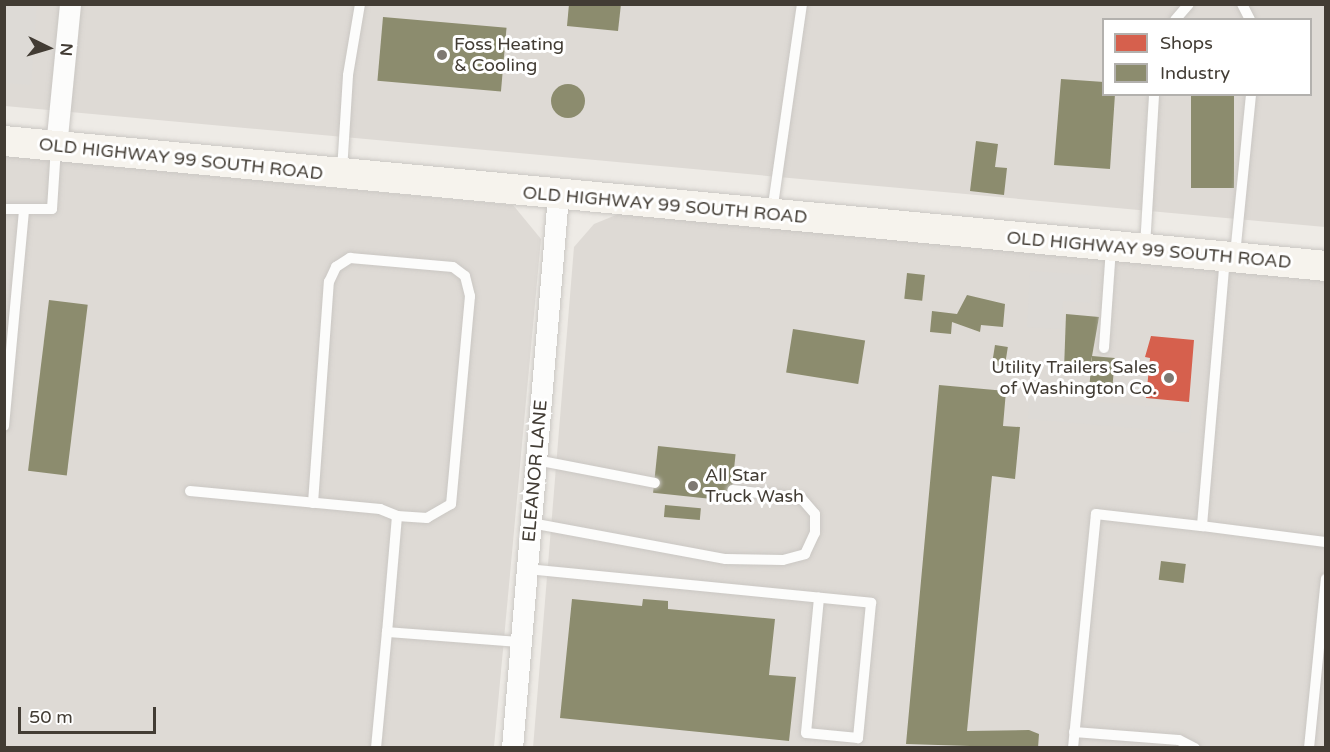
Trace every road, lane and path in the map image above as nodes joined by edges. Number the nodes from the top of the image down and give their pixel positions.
1 (70, 4) edge
2 (360, 4) edge
3 (802, 4) edge
4 (1189, 4) edge
5 (1242, 4) edge
6 (1177, 18) edge
7 (1249, 18) edge
8 (1154, 96) edge
9 (1251, 96) edge
10 (4, 141) edge
11 (56, 147) junction
12 (342, 174) junction
13 (558, 195) junction
14 (4, 209) edge
15 (24, 211) junction
16 (771, 215) junction
17 (1111, 246) junction
18 (1145, 250) junction
19 (1230, 257) junction
20 (1326, 266) edge
21 (1104, 348) dead end
22 (5, 418) edge
23 (4, 426) edge
24 (536, 460) junction
25 (655, 483) dead end
26 (732, 490) dead end
27 (190, 491) dead end
28 (313, 503) junction
29 (397, 516) junction
30 (531, 523) junction
31 (1202, 526) junction
32 (1326, 542) edge
33 (527, 569) junction
34 (1326, 579) edge
35 (819, 598) junction
36 (387, 632) junction
37 (521, 642) junction
38 (1074, 732) junction
39 (376, 747) edge
40 (512, 747) edge
41 (1073, 747) edge
42 (1195, 747) edge
43 (1309, 747) edge

1 - 11 street
2 - 12 lane
3 - 16 lane
4 - 6 lane
5 - 7 lane
8 - 18 lane
9 - 19 lane
10 - 11 street, OLD HIGHWAY 99 SOUTH ROAD
11 - 12 street, OLD HIGHWAY 99 SOUTH ROAD
11 - 15 lane
12 - 13 street, OLD HIGHWAY 99 SOUTH ROAD
13 - 16 street, OLD HIGHWAY 99 SOUTH ROAD
13 - 24 street, ELEANOR LANE
14 - 15 lane
15 - 22 lane
16 - 17 street, OLD HIGHWAY 99 SOUTH ROAD
17 - 18 street, OLD HIGHWAY 99 SOUTH ROAD
17 - 21 lane
18 - 19 street, OLD HIGHWAY 99 SOUTH ROAD
19 - 20 street, OLD HIGHWAY 99 SOUTH ROAD
19 - 31 lane
22 - 23 lane
24 - 25 lane
24 - 30 street, ELEANOR LANE
26 - 30 lane
27 - 28 lane
28 - 29 lane
28 - 29 lane
29 - 36 lane
30 - 33 street, ELEANOR LANE
31 - 32 lane
31 - 38 lane
33 - 35 lane
33 - 37 street, ELEANOR LANE
34 - 43 lane
35 - 35 lane
36 - 37 lane
36 - 39 lane
37 - 40 street, ELEANOR LANE
38 - 41 lane
38 - 42 lane

